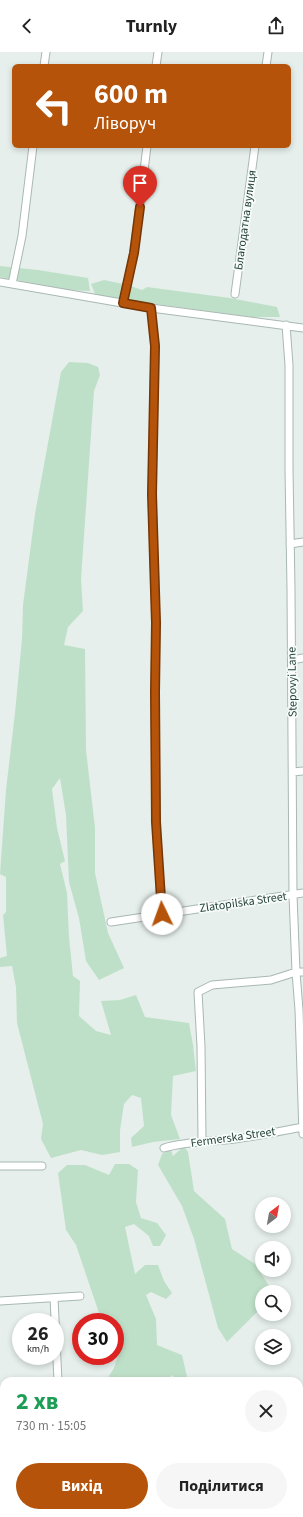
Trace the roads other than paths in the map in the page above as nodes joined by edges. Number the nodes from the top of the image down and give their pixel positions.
1 (46, 52) edge
2 (158, 52) edge
3 (268, 52) edge
4 (44, 64) edge
5 (156, 64) edge
6 (266, 64) edge
7 (33, 148) edge
8 (147, 148) edge
9 (255, 148) edge
10 (0, 282) edge
11 (12, 284) junction
12 (235, 294) dead end
13 (123, 303) junction
14 (151, 308) junction
15 (286, 325) junction
16 (303, 328) edge
17 (303, 542) edge
18 (290, 544) junction
19 (303, 658) edge
20 (292, 660) junction
21 (303, 771) edge
22 (293, 772) junction
23 (303, 893) edge
24 (293, 895) junction
25 (162, 914) junction
26 (111, 922) dead end
27 (300, 972) edge
28 (303, 1127) edge
29 (303, 1134) edge
30 (202, 1141) junction
31 (164, 1148) dead end
32 (0, 1166) edge
33 (42, 1166) dead end
34 (80, 1296) dead end
35 (54, 1298) junction
36 (0, 1301) edge
37 (58, 1377) edge

1 - 4 street
2 - 5 street
3 - 6 street
7 - 11 street
8 - 13 street
9 - 12 street, Благодатна вулиця
10 - 11 street
11 - 13 street
13 - 14 street
14 - 15 street
14 - 25 street
15 - 16 street
15 - 18 street, Stepovyi Lane
17 - 18 street
18 - 20 street, Stepovyi Lane
19 - 20 street
20 - 22 street, Stepovyi Lane
21 - 22 street
22 - 24 street, Stepovyi Lane
23 - 24 street, Zlatopilska Street
24 - 25 street, Zlatopilska Street
24 - 27 street, Stepovyi Lane
25 - 26 street, Zlatopilska Street
27 - 28 street, Stepovyi Lane
27 - 30 street
28 - 29 street, Stepovyi Lane
28 - 30 street, Fermerska Street
30 - 31 street, Fermerska Street
32 - 33 street
34 - 35 street
35 - 36 street
35 - 37 street

